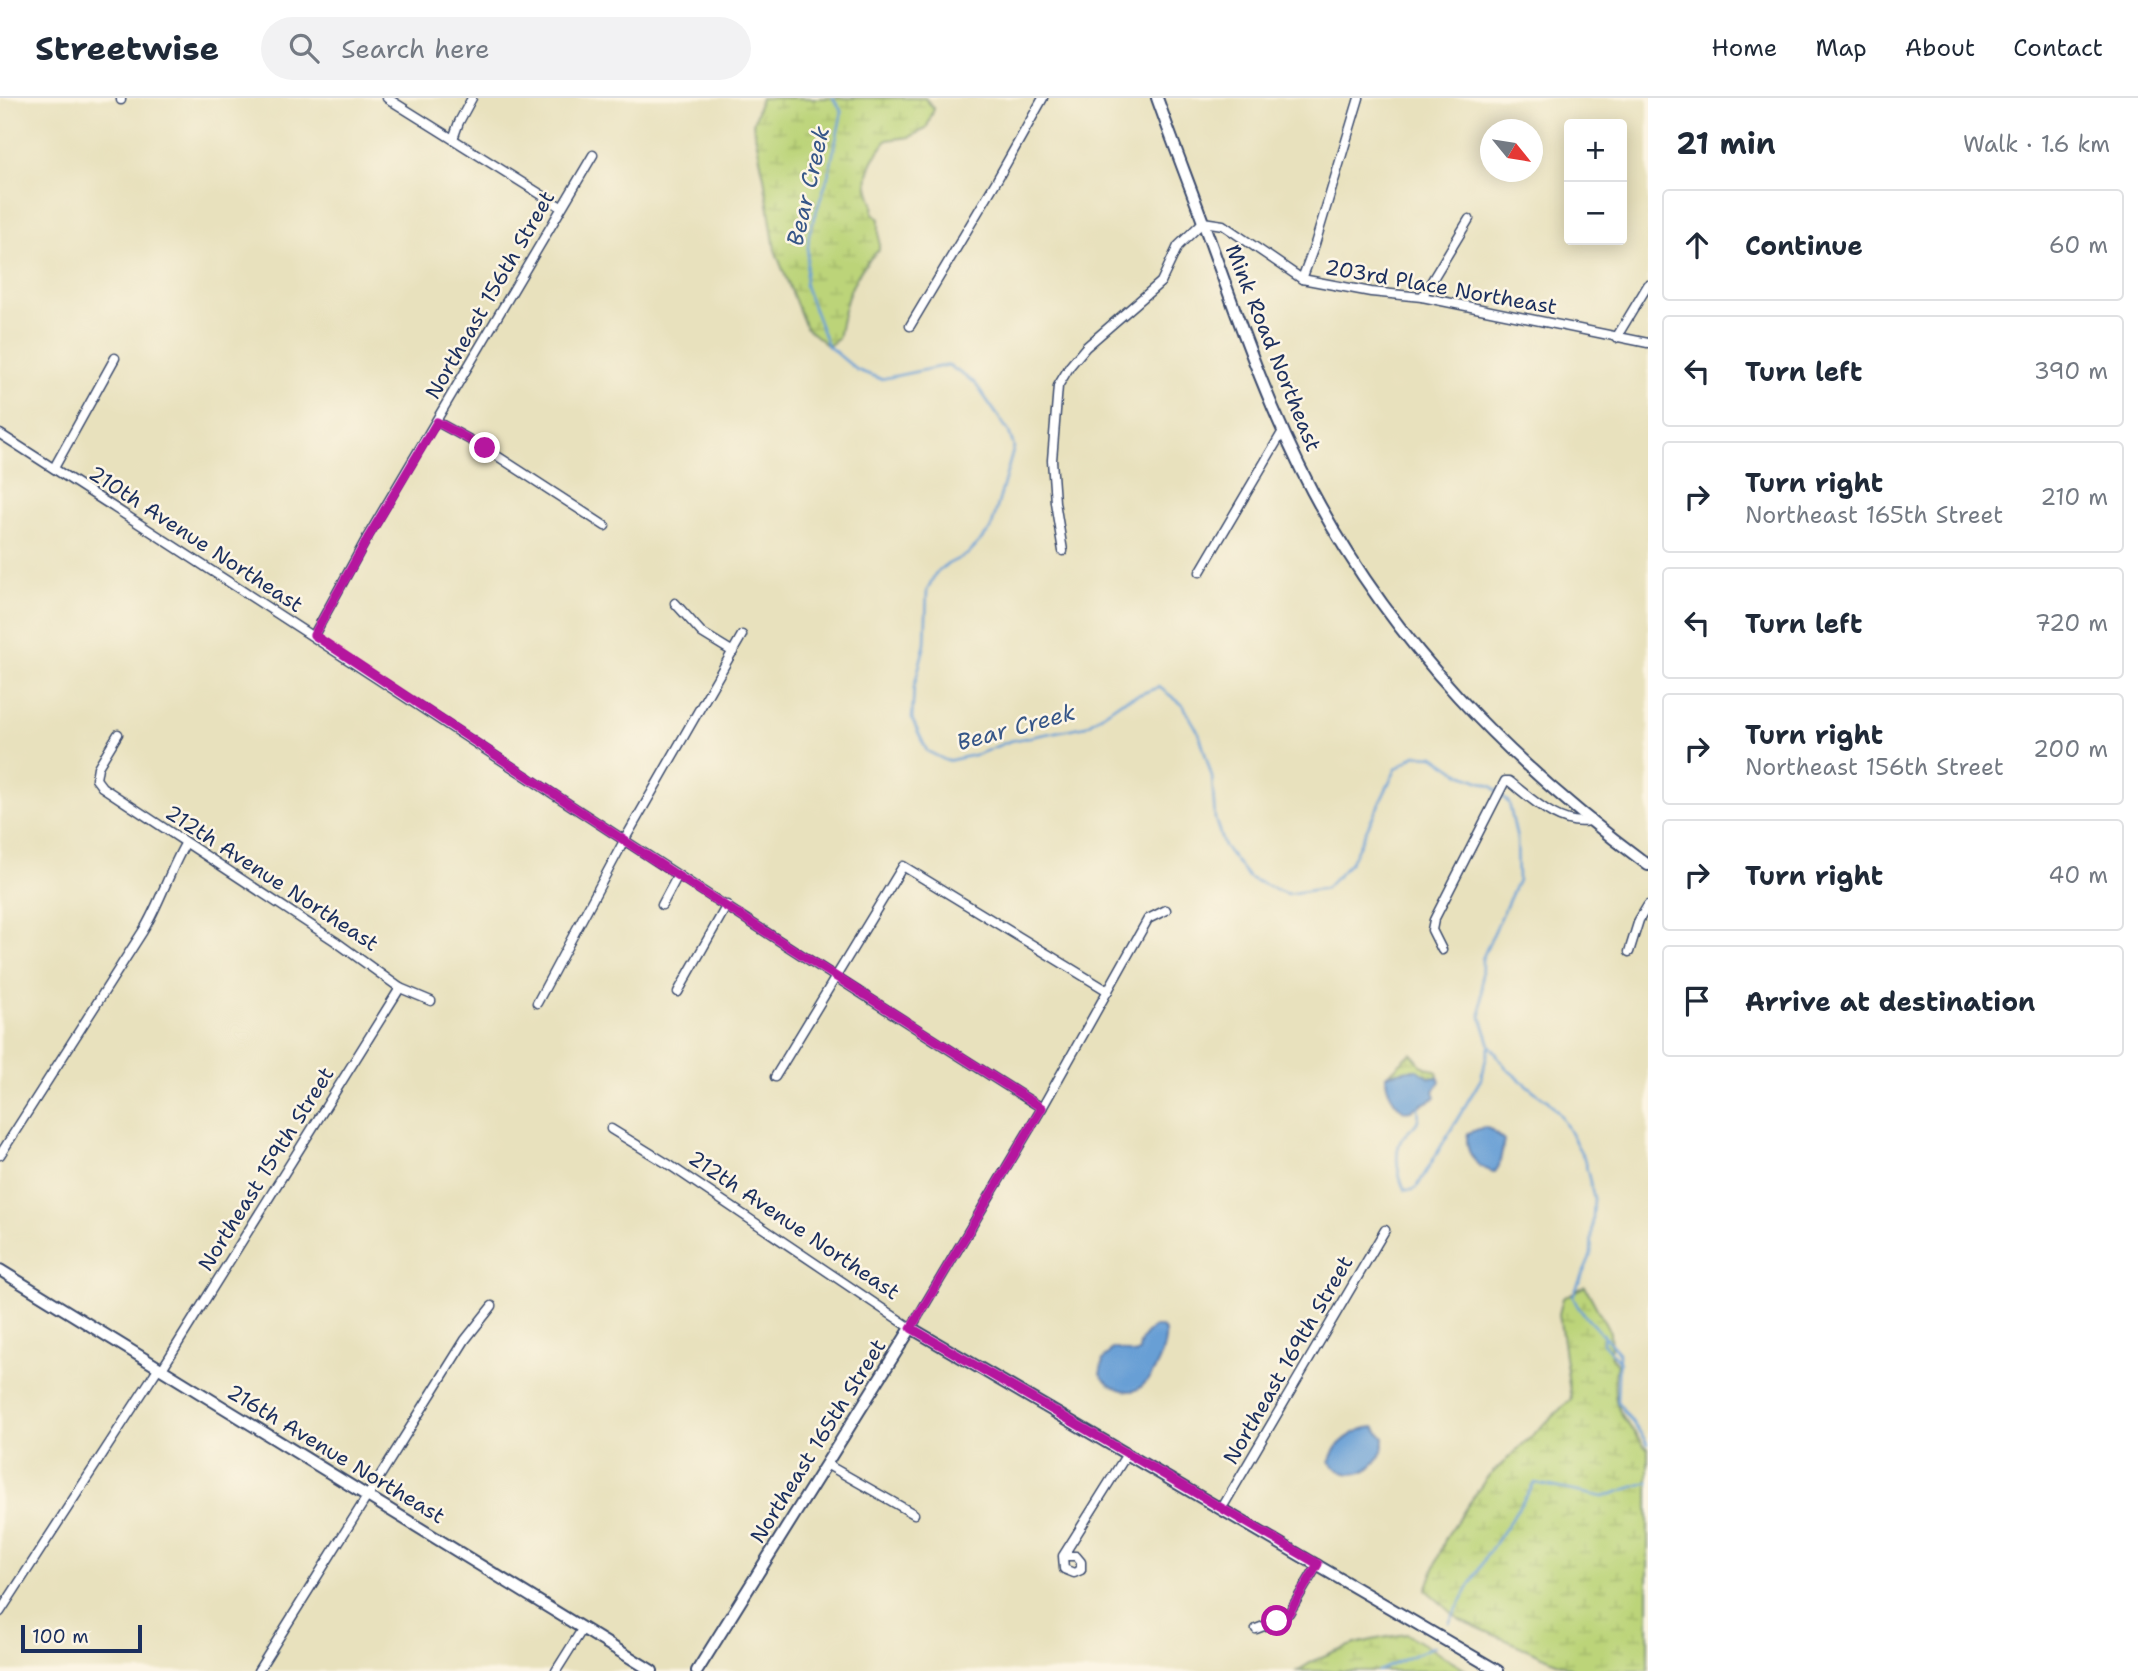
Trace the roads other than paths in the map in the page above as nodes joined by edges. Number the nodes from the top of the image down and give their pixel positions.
1 (387, 98) edge
2 (472, 98) edge
3 (1043, 98) edge
4 (1157, 98) edge
5 (1359, 98) edge
6 (453, 139) junction
7 (593, 155) dead end
8 (561, 207) junction
9 (1469, 219) dead end
10 (1203, 222) junction
11 (1302, 279) junction
12 (1648, 285) edge
13 (1422, 297) junction
14 (909, 327) dead end
15 (1616, 338) junction
16 (1648, 343) edge
17 (115, 358) dead end
18 (437, 422) junction
19 (1283, 432) junction
20 (0, 433) edge
21 (54, 468) junction
22 (605, 526) dead end
23 (1063, 551) dead end
24 (1200, 572) dead end
25 (676, 603) dead end
26 (314, 635) junction
27 (742, 635) dead end
28 (733, 652) junction
29 (118, 734) dead end
30 (1590, 821) junction
31 (625, 839) junction
32 (185, 844) junction
33 (1648, 865) edge
34 (678, 876) junction
35 (662, 905) dead end
36 (727, 905) junction
37 (1648, 905) edge
38 (1166, 910) dead end
39 (1442, 950) dead end
40 (1629, 952) dead end
41 (837, 977) junction
42 (400, 988) junction
43 (1108, 991) junction
44 (678, 992) dead end
45 (431, 1001) dead end
46 (537, 1003) dead end
47 (775, 1077) dead end
48 (1042, 1108) junction
49 (611, 1129) dead end
50 (0, 1156) edge
51 (1385, 1230) dead end
52 (0, 1270) edge
53 (492, 1306) dead end
54 (911, 1328) junction
55 (160, 1368) junction
56 (1127, 1454) junction
57 (826, 1464) junction
58 (368, 1496) junction
59 (1222, 1508) junction
60 (914, 1514) dead end
61 (1063, 1556) dead end
62 (1318, 1564) junction
63 (0, 1612) edge
64 (583, 1628) junction
65 (1256, 1629) dead end
66 (258, 1671) edge
67 (556, 1671) edge
68 (652, 1671) edge
69 (697, 1671) edge
70 (1498, 1671) edge

1 - 6 street
2 - 6 street
3 - 14 street
4 - 10 street, Mink Road Northeast
5 - 11 street
6 - 8 street
7 - 8 street, Northeast 156th Street
8 - 18 street, Northeast 156th Street
9 - 13 street
10 - 11 street, 203rd Place Northeast
10 - 19 street, Mink Road Northeast
10 - 23 street
11 - 13 street, 203rd Place Northeast
12 - 15 street
13 - 15 street, 203rd Place Northeast
15 - 16 street, 203rd Place Northeast
17 - 21 street
18 - 22 street
18 - 26 street, Northeast 156th Street
19 - 24 street
19 - 30 street, Mink Road Northeast
20 - 21 street, 210th Avenue Northeast
21 - 26 street, 210th Avenue Northeast
25 - 28 street
26 - 31 street, 210th Avenue Northeast
27 - 28 street
28 - 31 street
29 - 32 street, 212th Avenue Northeast
30 - 33 street, Mink Road Northeast
30 - 39 street
31 - 34 street, 210th Avenue Northeast
31 - 46 street
32 - 42 street, 212th Avenue Northeast
32 - 50 street
34 - 35 street
34 - 36 street, 210th Avenue Northeast
36 - 41 street, 210th Avenue Northeast
36 - 44 street
37 - 40 street
38 - 43 street, Northeast 165th Street
41 - 43 street
41 - 47 street
41 - 48 street, 210th Avenue Northeast
42 - 45 street, 212th Avenue Northeast
42 - 55 street, Northeast 159th Street
43 - 48 street, Northeast 165th Street
48 - 54 street, Northeast 165th Street
49 - 54 street, 212th Avenue Northeast
51 - 59 street, Northeast 169th Street
52 - 55 street, 216th Avenue Northeast
53 - 58 street
54 - 56 street, 212th Avenue Northeast
54 - 57 street, Northeast 165th Street
55 - 58 street, 216th Avenue Northeast
55 - 63 street, Northeast 159th Street
56 - 59 street, 212th Avenue Northeast
56 - 61 street
57 - 60 street
57 - 69 street, Northeast 165th Street
58 - 64 street, 216th Avenue Northeast
58 - 66 street
59 - 62 street, 212th Avenue Northeast
62 - 65 street
62 - 70 street, 212th Avenue Northeast
64 - 67 street
64 - 68 street, 216th Avenue Northeast

